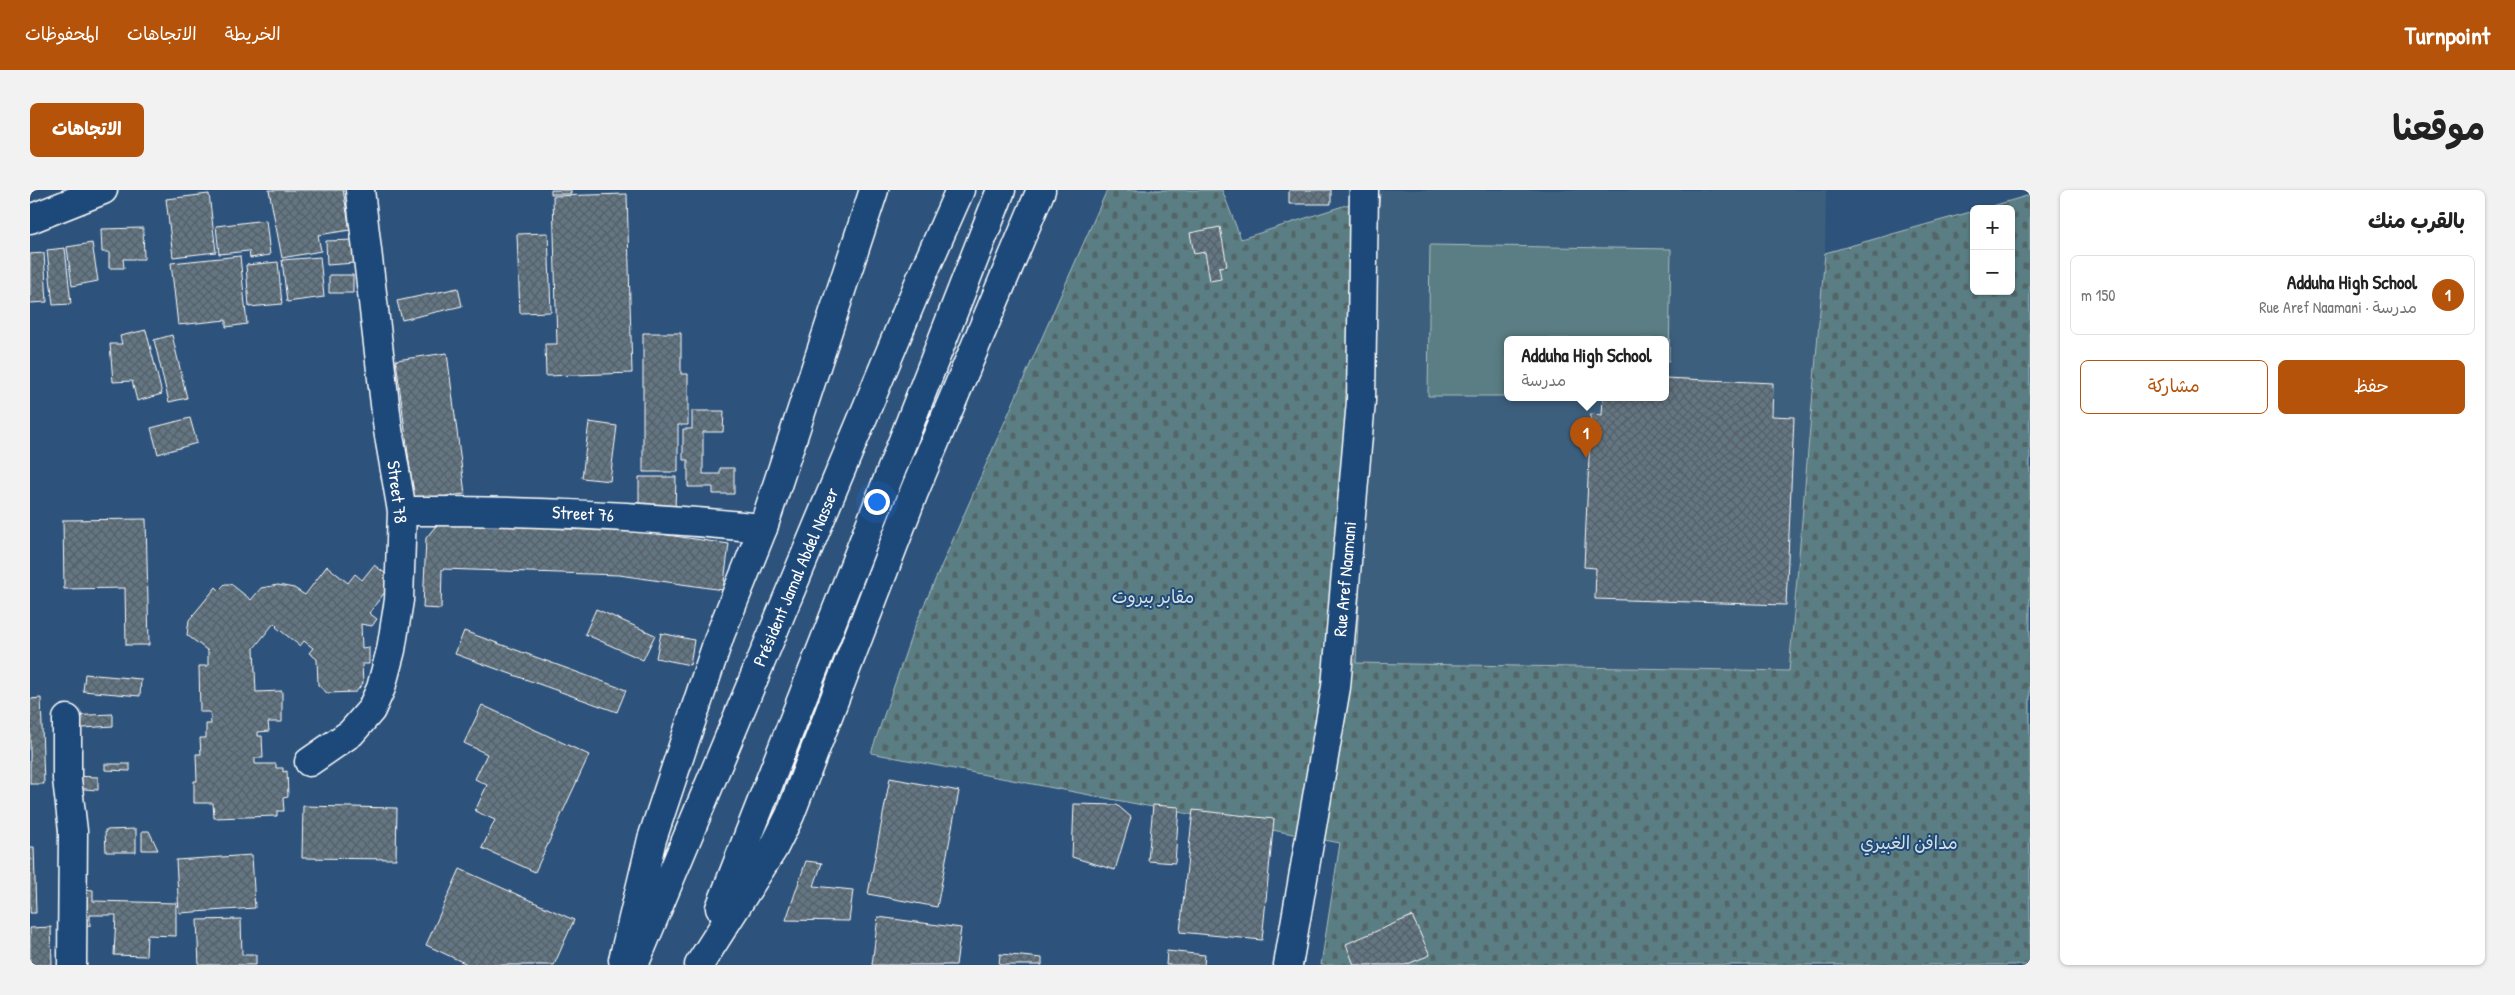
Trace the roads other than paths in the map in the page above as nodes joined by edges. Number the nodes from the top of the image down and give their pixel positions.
1 (103, 190) edge
2 (360, 190) edge
3 (874, 190) edge
4 (943, 190) edge
5 (960, 190) edge
6 (1001, 190) edge
7 (1041, 190) edge
8 (1364, 190) edge
9 (30, 220) edge
10 (922, 276) junction
11 (402, 511) junction
12 (763, 528) junction
13 (67, 719) dead end
14 (309, 762) dead end
15 (72, 965) edge
16 (622, 965) edge
17 (634, 965) edge
18 (699, 965) edge
19 (1288, 965) edge

1 - 9 main road
2 - 11 main road, Street 78
3 - 12 main road
4 - 10 main road
5 - 10 main road, Président Jamal Abdel Nasser
6 - 18 main road
7 - 18 main road
8 - 19 main road, Rue Aref Naamani
10 - 17 main road, Président Jamal Abdel Nasser
11 - 12 main road, Street 76
11 - 14 main road, Street 78
12 - 16 main road
13 - 15 main road

